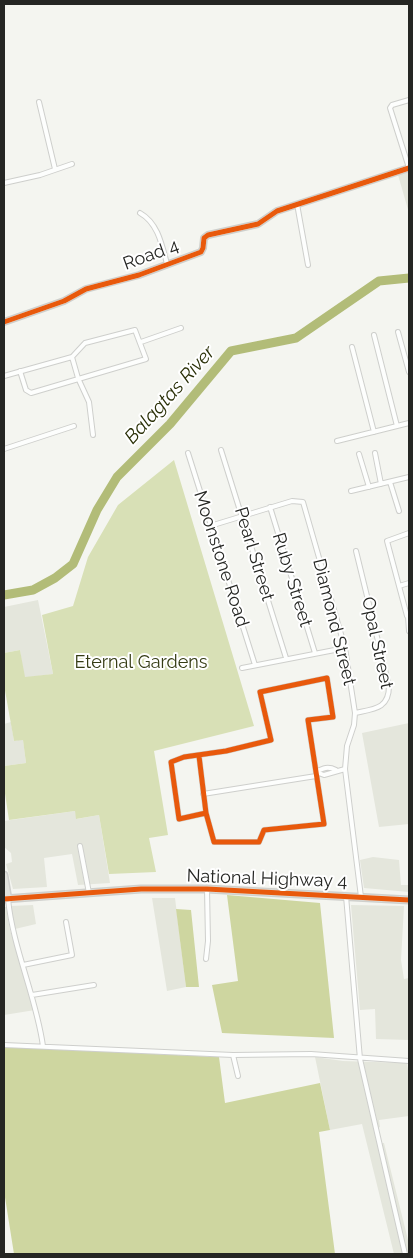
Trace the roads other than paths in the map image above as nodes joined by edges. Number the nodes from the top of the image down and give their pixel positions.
1 (409, 100) edge
2 (39, 102) dead end
3 (72, 164) dead end
4 (409, 168) edge
5 (55, 169) junction
6 (4, 183) edge
7 (297, 204) junction
8 (140, 213) dead end
9 (167, 264) junction
10 (308, 265) dead end
11 (4, 322) edge
12 (181, 328) dead end
13 (398, 332) dead end
14 (374, 335) dead end
15 (141, 342) junction
16 (352, 348) dead end
17 (72, 357) junction
18 (20, 371) junction
19 (409, 372) edge
20 (4, 376) edge
21 (78, 378) junction
22 (409, 423) edge
23 (74, 426) dead end
24 (397, 426) junction
25 (374, 432) junction
26 (93, 435) dead end
27 (337, 441) dead end
28 (4, 449) edge
29 (222, 450) dead end
30 (188, 453) dead end
31 (375, 453) dead end
32 (359, 454) dead end
33 (409, 477) edge
34 (390, 482) junction
35 (382, 484) junction
36 (369, 487) junction
37 (351, 491) dead end
38 (270, 507) junction
39 (399, 511) dead end
40 (242, 516) junction
41 (210, 526) junction
42 (409, 533) edge
43 (356, 551) dead end
44 (409, 583) edge
45 (399, 586) junction
46 (408, 616) edge
47 (409, 631) edge
48 (345, 648) junction
49 (314, 653) junction
50 (286, 658) junction
51 (255, 665) junction
52 (242, 668) dead end
53 (355, 713) junction
54 (199, 756) junction
55 (345, 769) junction
56 (316, 774) junction
57 (204, 794) junction
58 (206, 813) junction
59 (80, 846) dead end
60 (4, 875) edge
61 (207, 889) junction
62 (89, 893) junction
63 (346, 896) junction
64 (361, 896) junction
65 (6, 899) edge
66 (409, 900) edge
67 (66, 922) dead end
68 (206, 959) dead end
69 (22, 965) junction
70 (94, 985) dead end
71 (32, 995) junction
72 (4, 1045) edge
73 (43, 1046) junction
74 (234, 1055) junction
75 (360, 1059) junction
76 (409, 1061) edge
77 (238, 1076) dead end
78 (406, 1254) edge

1 - 4 street
2 - 5 street
3 - 5 street
4 - 7 street, Road 4
5 - 6 street
7 - 9 street, Road 4
7 - 10 street
8 - 9 street
9 - 11 street, Road 4
12 - 15 street
13 - 19 street
14 - 24 street
15 - 17 street
15 - 21 street
16 - 25 street
17 - 18 street
17 - 21 street
18 - 20 street
18 - 21 street
21 - 26 street
22 - 24 street
23 - 28 street
24 - 25 street
25 - 27 street
29 - 40 street, Pearl Street
30 - 41 street, Moonstone Road
31 - 35 street
32 - 36 street
33 - 34 street
34 - 35 street
34 - 39 street
35 - 36 street
36 - 37 street
38 - 40 street, Diamond Street
38 - 48 street, Diamond Street
38 - 49 street, Ruby Street
40 - 41 street, Diamond Street
40 - 50 street, Pearl Street
41 - 51 street, Moonstone Road
42 - 45 street
43 - 53 street, Opal Street
44 - 45 street
45 - 46 street
46 - 47 street
48 - 49 street
48 - 53 street, Diamond Street
49 - 50 street
50 - 51 street
51 - 52 street
53 - 55 street, Diamond Street
54 - 56 street
54 - 57 street
54 - 58 street
55 - 56 street
55 - 64 street, Diamond Street
56 - 57 street
56 - 58 street
57 - 58 street
59 - 62 street
60 - 65 main road
61 - 62 main road, National Highway 4
61 - 63 main road, National Highway 4
61 - 68 street
62 - 65 main road, National Highway 4
63 - 64 main road, National Highway 4
63 - 75 street
64 - 66 main road, National Highway 4
65 - 69 street
67 - 69 street
69 - 71 street
70 - 71 street
71 - 73 street
72 - 73 street
73 - 74 street
74 - 75 street
74 - 77 street
75 - 76 street
75 - 78 street

